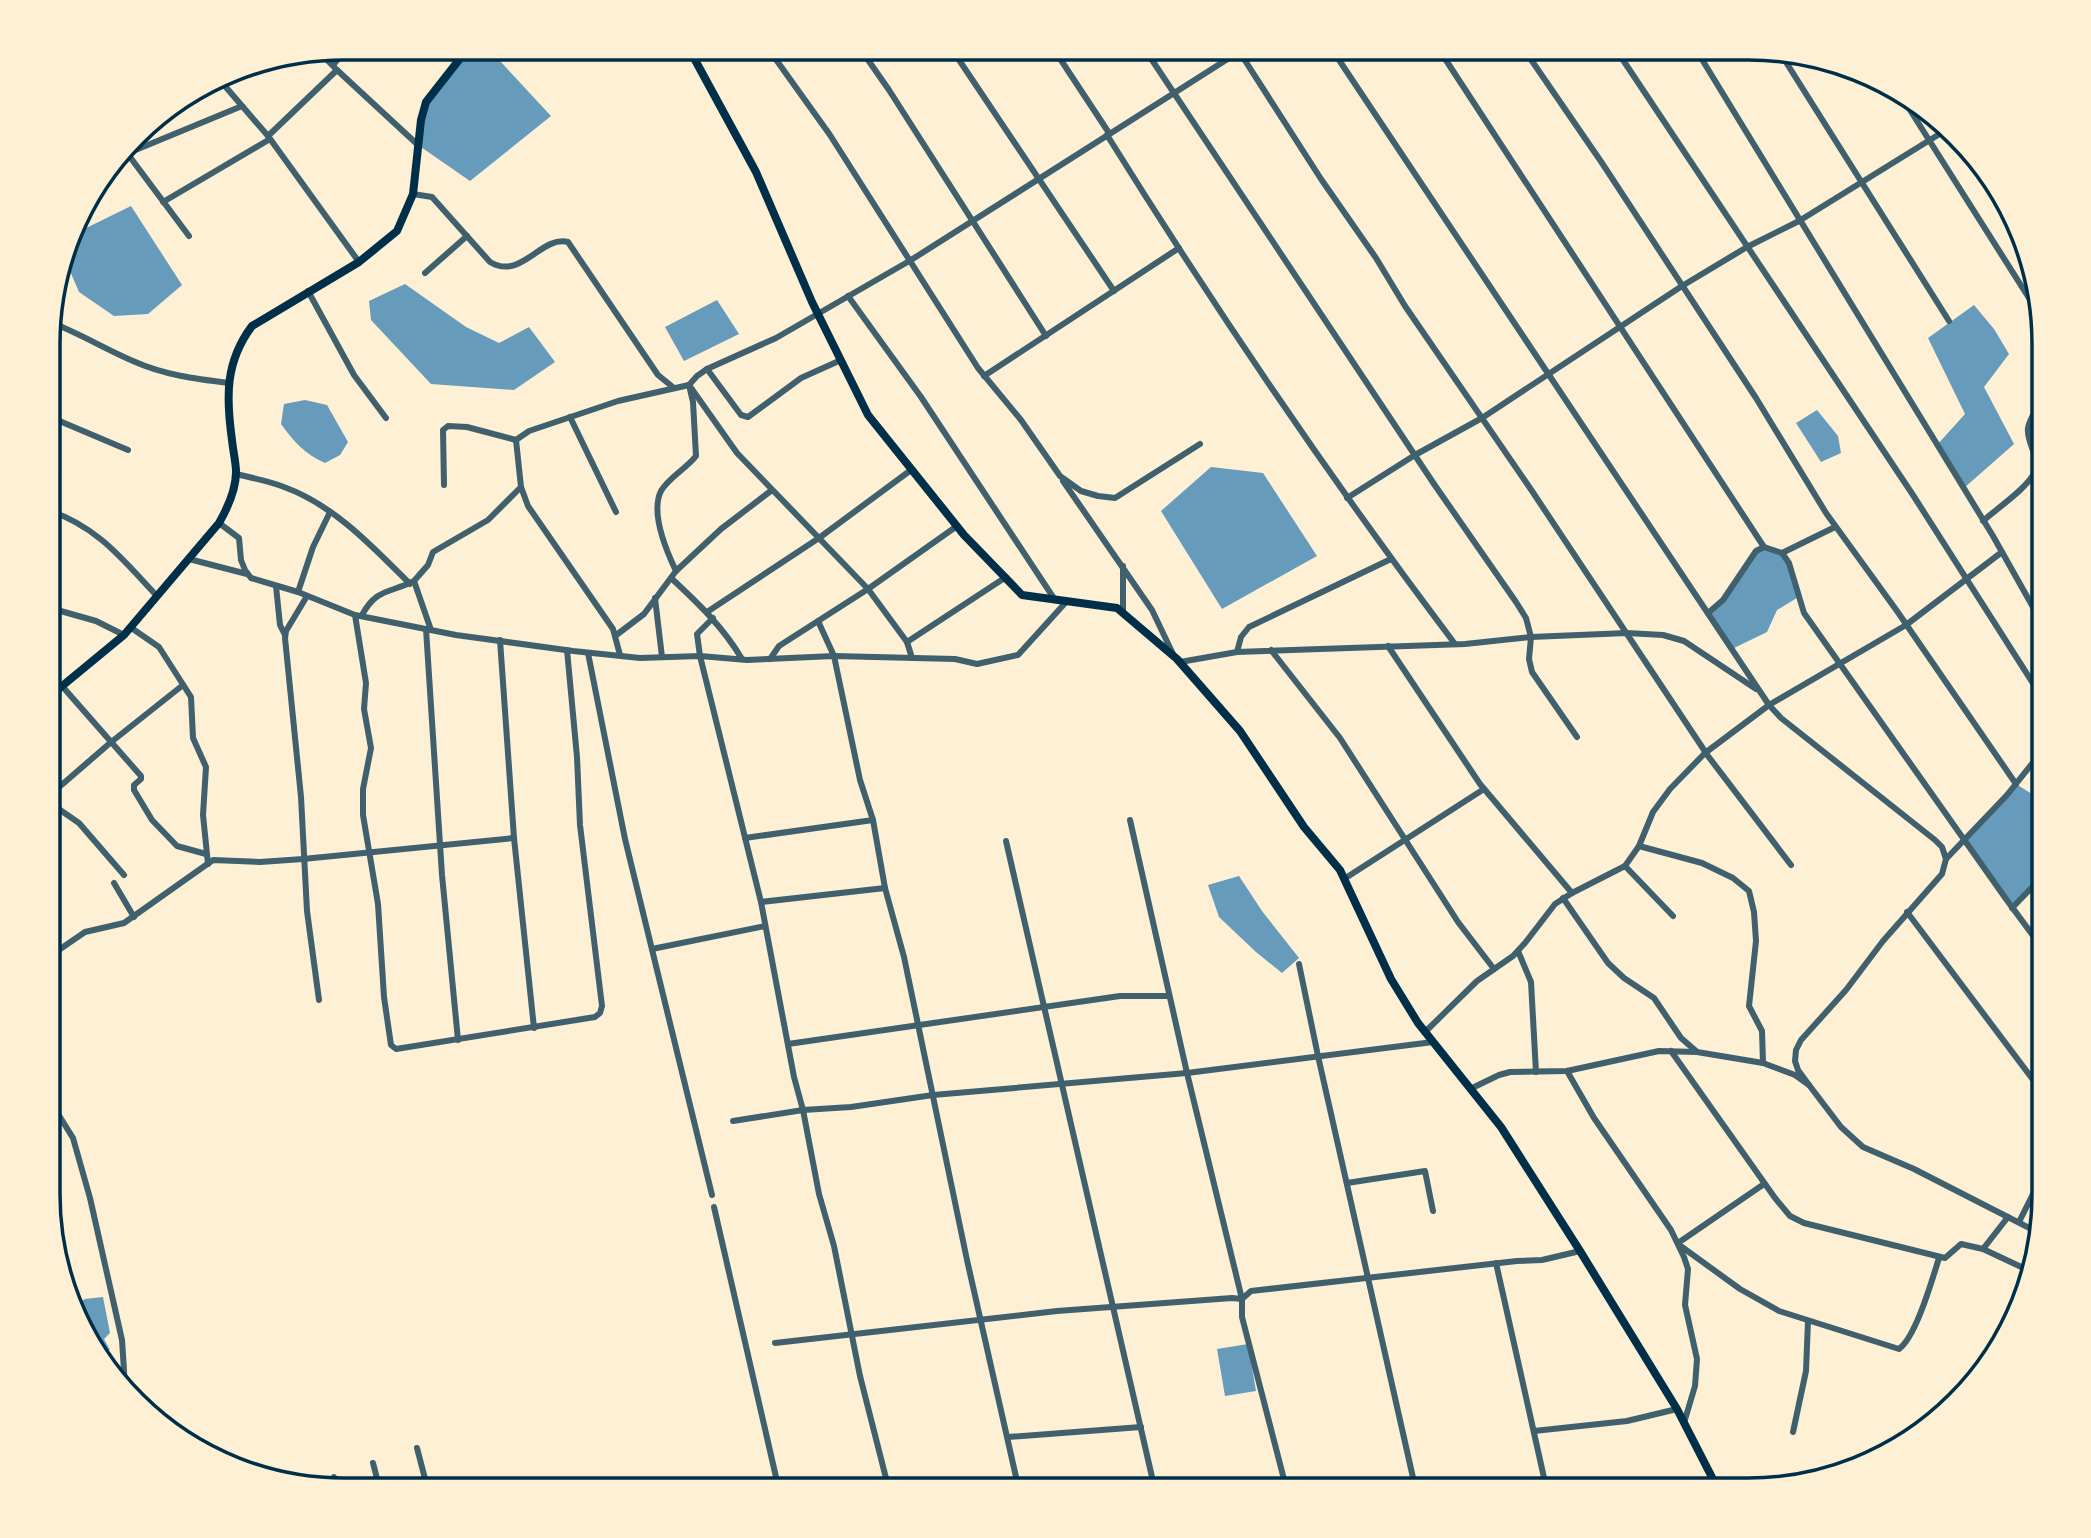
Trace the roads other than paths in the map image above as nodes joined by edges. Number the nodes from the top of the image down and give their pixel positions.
1 (327, 60) edge
2 (340, 60) edge
3 (459, 60) edge
4 (695, 60) edge
5 (775, 60) edge
6 (868, 60) edge
7 (960, 60) edge
8 (1061, 60) edge
9 (1152, 60) edge
10 (1224, 60) edge
11 (1247, 60) edge
12 (1339, 60) edge
13 (1446, 60) edge
14 (1531, 60) edge
15 (1623, 60) edge
16 (1702, 60) edge
17 (1786, 62) edge
18 (335, 68) junction
19 (225, 86) edge
20 (1175, 93) junction
21 (242, 106) junction
22 (1910, 111) edge
23 (1108, 134) junction
24 (1939, 134) edge
25 (269, 137) junction
26 (1929, 141) junction
27 (418, 145) junction
28 (138, 148) edge
29 (129, 157) edge
30 (1038, 178) junction
31 (1860, 183) junction
32 (413, 194) junction
33 (163, 202) junction
34 (972, 220) junction
35 (1799, 221) junction
36 (189, 236) dead end
37 (467, 236) junction
38 (1747, 247) junction
39 (1179, 248) junction
40 (911, 260) junction
41 (359, 262) junction
42 (425, 273) dead end
43 (1682, 286) junction
44 (308, 291) junction
45 (1114, 291) junction
46 (2027, 295) edge
47 (848, 296) junction
48 (818, 313) junction
49 (1949, 321) dead end
50 (60, 326) edge
51 (1619, 326) junction
52 (1046, 336) junction
53 (841, 360) junction
54 (707, 369) junction
55 (1550, 374) junction
56 (984, 376) junction
57 (229, 383) junction
58 (689, 385) junction
59 (674, 388) junction
60 (570, 417) junction
61 (386, 418) dead end
62 (1482, 418) junction
63 (60, 420) edge
64 (2032, 420) edge
65 (516, 440) junction
66 (1200, 444) dead end
67 (2032, 446) edge
68 (128, 450) dead end
69 (1415, 455) junction
70 (911, 470) junction
71 (236, 474) junction
72 (2032, 475) edge
73 (1059, 476) junction
74 (444, 485) dead end
75 (521, 487) junction
76 (772, 490) junction
77 (1347, 498) junction
78 (330, 512) junction
79 (616, 512) dead end
80 (60, 515) edge
81 (1983, 521) junction
82 (219, 523) junction
83 (957, 526) junction
84 (1835, 527) junction
85 (819, 538) junction
86 (1764, 547) junction
87 (2002, 552) junction
88 (1782, 553) junction
89 (189, 559) junction
90 (1391, 559) junction
91 (1123, 566) junction
92 (676, 571) junction
93 (247, 574) junction
94 (1006, 577) junction
95 (671, 578) junction
96 (1966, 578) junction
97 (412, 582) junction
98 (276, 586) junction
99 (868, 589) junction
100 (298, 593) junction
101 (157, 596) junction
102 (307, 596) junction
103 (656, 598) junction
104 (1055, 600) junction
105 (1067, 601) junction
106 (2032, 605) edge
107 (60, 611) edge
108 (708, 612) junction
109 (1123, 613) junction
110 (1708, 613) junction
111 (359, 615) junction
112 (713, 618) junction
113 (818, 621) junction
114 (1906, 625) junction
115 (130, 627) junction
116 (428, 630) junction
117 (1627, 633) junction
118 (124, 635) junction
119 (285, 636) junction
120 (615, 636) junction
121 (1531, 637) junction
122 (500, 640) junction
123 (907, 642) junction
124 (1455, 644) junction
125 (1388, 646) junction
126 (567, 650) junction
127 (1271, 650) junction
128 (1237, 652) junction
129 (588, 653) junction
130 (620, 656) junction
131 (700, 656) junction
132 (834, 656) junction
133 (662, 657) junction
134 (912, 658) junction
135 (742, 659) junction
136 (770, 659) junction
137 (1177, 659) junction
138 (1840, 663) junction
139 (2032, 682) edge
140 (183, 685) junction
141 (62, 686) joint
142 (1761, 693) junction
143 (1769, 705) junction
144 (1577, 737) dead end
145 (110, 743) junction
146 (1705, 753) junction
147 (2032, 764) edge
148 (2016, 784) junction
149 (60, 786) edge
150 (1484, 789) junction
151 (60, 810) edge
152 (873, 820) junction
153 (1130, 820) dead end
154 (514, 838) junction
155 (745, 838) junction
156 (1404, 838) junction
157 (1965, 839) junction
158 (1006, 841) dead end
159 (440, 846) junction
160 (1639, 846) junction
161 (370, 852) junction
162 (206, 853) junction
163 (303, 859) junction
164 (1946, 859) junction
165 (208, 864) junction
166 (1791, 865) dead end
167 (1625, 866) junction
168 (124, 875) dead end
169 (1344, 879) junction
170 (114, 883) dead end
171 (2032, 887) edge
172 (885, 888) junction
173 (1572, 893) junction
174 (1563, 898) junction
175 (761, 902) junction
176 (2012, 908) junction
177 (1907, 912) junction
178 (1673, 916) dead end
179 (134, 917) junction
180 (765, 926) junction
181 (2032, 934) edge
182 (60, 949) edge
183 (652, 949) junction
184 (1518, 951) junction
185 (1299, 964) dead end
186 (1494, 969) junction
187 (1170, 996) junction
188 (319, 1000) dead end
189 (1045, 1006) junction
190 (918, 1027) junction
191 (534, 1028) junction
192 (1425, 1032) junction
193 (458, 1040) junction
194 (1433, 1042) junction
195 (788, 1044) junction
196 (1671, 1051) junction
197 (1697, 1052) junction
198 (1318, 1056) junction
199 (1763, 1063) junction
200 (1567, 1071) junction
201 (1536, 1072) junction
202 (1186, 1073) junction
203 (2032, 1078) edge
204 (1063, 1085) junction
205 (1809, 1085) junction
206 (1470, 1089) junction
207 (933, 1095) junction
208 (803, 1110) junction
209 (60, 1118) edge
210 (733, 1121) dead end
211 (1347, 1183) junction
212 (1764, 1184) junction
213 (712, 1195) dead end
214 (2032, 1196) edge
215 (714, 1207) dead end
216 (1433, 1211) dead end
217 (2008, 1217) junction
218 (2019, 1222) junction
219 (2029, 1228) edge
220 (1679, 1245) junction
221 (1983, 1249) junction
222 (1580, 1251) junction
223 (1939, 1258) junction
224 (1496, 1263) junction
225 (2022, 1267) edge
226 (1368, 1278) junction
227 (1242, 1299) junction
228 (1113, 1307) junction
229 (1808, 1321) junction
230 (981, 1322) junction
231 (852, 1334) junction
232 (775, 1343) dead end
233 (123, 1373) edge
234 (1677, 1409) junction
235 (1684, 1423) junction
236 (1141, 1427) junction
237 (1534, 1431) junction
238 (1793, 1432) dead end
239 (1008, 1437) junction
240 (417, 1448) dead end
241 (373, 1463) dead end
242 (377, 1478) edge
243 (425, 1478) edge
244 (776, 1478) edge
245 (886, 1478) edge
246 (1017, 1478) edge
247 (1152, 1478) edge
248 (1284, 1478) edge
249 (1413, 1478) edge
250 (1545, 1478) edge
251 (1712, 1478) edge

1 - 18 street
2 - 18 street
3 - 27 main road
4 - 48 main road
5 - 40 street
6 - 34 street
7 - 30 street
8 - 23 street
9 - 20 street
10 - 20 street
11 - 62 street
12 - 55 street
13 - 51 street
14 - 43 street
15 - 38 street
16 - 35 street
17 - 31 street
18 - 25 street
18 - 27 street
19 - 21 street
20 - 23 street
20 - 69 street
21 - 25 street
21 - 28 street
22 - 26 street
23 - 30 street
23 - 39 street
24 - 26 street
25 - 33 street
25 - 41 street
26 - 31 street
26 - 46 street
27 - 32 main road
29 - 33 street
30 - 34 street
30 - 45 street
31 - 35 street
31 - 49 street
32 - 37 street
32 - 41 main road
33 - 36 street
34 - 40 street
34 - 52 street
35 - 38 street
35 - 81 street
37 - 42 street
37 - 59 street
38 - 43 street
38 - 96 street
39 - 45 street
39 - 77 street
40 - 47 street
40 - 56 street
41 - 44 main road
43 - 51 street
43 - 84 street
44 - 57 main road
44 - 61 street
45 - 52 street
47 - 48 street
47 - 104 street
48 - 53 main road
48 - 54 street
50 - 57 street
51 - 55 street
51 - 86 street
52 - 56 street
53 - 54 street
53 - 70 main road
54 - 58 street
55 - 62 street
55 - 110 street
56 - 73 street
57 - 71 main road
58 - 59 street
58 - 76 street
58 - 92 street
59 - 60 street
60 - 65 street
60 - 79 street
62 - 69 street
62 - 117 street
63 - 68 street
64 - 67 street
65 - 74 street
65 - 75 street
66 - 73 street
69 - 77 street
69 - 121 street
70 - 83 main road
70 - 85 street
71 - 78 street
71 - 82 main road
72 - 81 street
73 - 91 street
75 - 97 street
75 - 120 street
76 - 85 street
76 - 92 street
77 - 90 street
78 - 97 street
78 - 100 street
80 - 101 street
81 - 87 street
82 - 89 main road
82 - 93 street
83 - 94 main road
83 - 99 street
84 - 88 street
84 - 114 street
85 - 99 street
85 - 108 street
86 - 88 street
86 - 110 street
87 - 96 street
87 - 106 street
88 - 138 street
89 - 93 street
89 - 101 main road
90 - 124 street
90 - 128 street
91 - 109 street
91 - 137 street
92 - 95 street
93 - 98 street
94 - 104 main road
94 - 123 street
95 - 103 street
95 - 108 street
96 - 114 street
96 - 139 street
97 - 111 street
97 - 116 street
98 - 100 street
98 - 119 street
99 - 113 street
99 - 123 street
100 - 102 street
101 - 115 main road
102 - 111 street
102 - 119 street
103 - 120 street
103 - 133 street
104 - 105 main road
105 - 109 main road
105 - 134 street
107 - 118 street
108 - 112 street
109 - 137 main road
110 - 142 street
111 - 116 street
111 - 161 street
112 - 131 street
112 - 135 street
113 - 132 street
113 - 136 street
114 - 138 street
114 - 148 street
115 - 118 main road
115 - 140 street
116 - 122 street
116 - 159 street
117 - 121 street
117 - 142 street
117 - 146 street
118 - 141 main road
119 - 163 street
120 - 130 street
121 - 124 street
121 - 144 street
122 - 126 street
122 - 154 street
123 - 134 street
124 - 125 street
125 - 127 street
125 - 150 street
126 - 129 street
126 - 191 street
127 - 128 street
127 - 156 street
128 - 137 street
129 - 130 street
129 - 183 street
130 - 133 street
131 - 133 street
131 - 135 street
131 - 155 street
132 - 134 street
132 - 136 street
132 - 152 street
135 - 136 street
137 - 169 main road
138 - 143 street
138 - 157 street
140 - 145 street
140 - 162 street
141 - 145 street
142 - 143 street
143 - 146 street
143 - 164 street
145 - 149 street
145 - 162 street
146 - 160 street
146 - 166 street
147 - 148 street
148 - 157 street
150 - 156 street
150 - 173 street
151 - 168 street
152 - 155 street
152 - 172 street
153 - 187 street
154 - 159 street
154 - 191 street
155 - 175 street
156 - 169 street
156 - 186 street
157 - 164 street
157 - 176 street
158 - 189 street
159 - 161 street
159 - 193 street
160 - 167 street
160 - 199 street
161 - 163 street
161 - 193 street
162 - 165 street
163 - 165 street
163 - 188 street
164 - 177 street
165 - 179 street
167 - 173 street
167 - 178 street
169 - 192 main road
170 - 179 street
171 - 176 street
172 - 175 street
172 - 190 street
173 - 174 street
174 - 184 street
174 - 197 street
175 - 180 street
176 - 181 street
177 - 203 street
177 - 205 street
179 - 182 street
180 - 183 street
180 - 195 street
183 - 213 street
184 - 186 street
184 - 201 street
185 - 198 street
186 - 192 street
187 - 189 street
187 - 202 street
189 - 190 street
189 - 204 street
190 - 195 street
190 - 207 street
191 - 193 street
192 - 194 main road
194 - 198 street
194 - 206 main road
195 - 208 street
196 - 197 street
196 - 200 street
196 - 212 street
197 - 199 street
198 - 202 street
198 - 211 street
199 - 205 street
200 - 201 street
200 - 220 street
201 - 206 street
202 - 204 street
202 - 227 street
204 - 207 street
204 - 228 street
205 - 217 street
206 - 222 main road
207 - 208 street
207 - 230 street
208 - 210 street
208 - 231 street
209 - 233 street
211 - 216 street
211 - 226 street
212 - 220 street
212 - 223 street
214 - 218 street
215 - 244 street
217 - 218 street
217 - 221 street
218 - 219 street
220 - 229 street
220 - 235 street
221 - 223 street
221 - 225 street
222 - 224 street
222 - 234 main road
223 - 229 street
224 - 226 street
224 - 237 street
226 - 227 street
226 - 249 street
227 - 228 street
227 - 248 street
228 - 230 street
228 - 236 street
229 - 238 street
230 - 231 street
230 - 239 street
231 - 232 street
231 - 245 street
234 - 235 main road
234 - 237 street
235 - 251 main road
236 - 239 street
236 - 247 street
237 - 250 street
239 - 246 street
240 - 243 street
241 - 242 street

